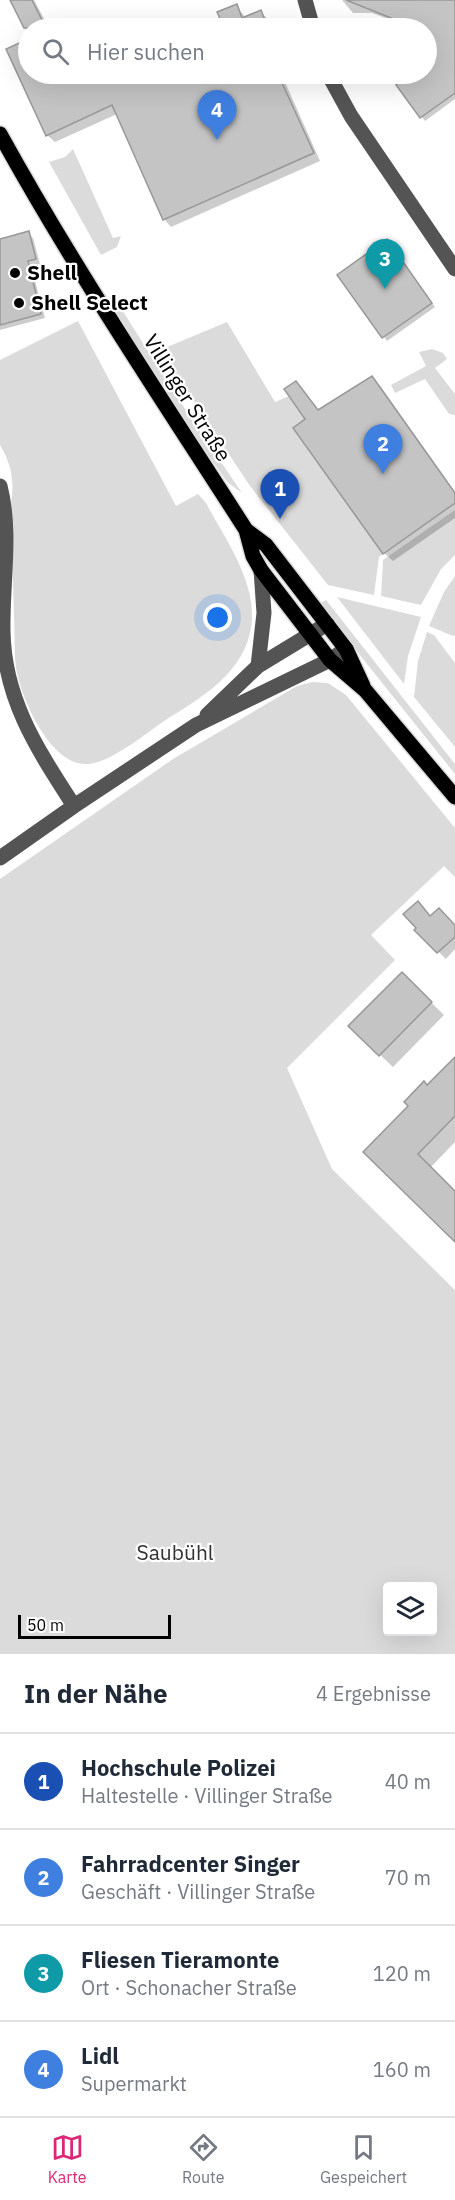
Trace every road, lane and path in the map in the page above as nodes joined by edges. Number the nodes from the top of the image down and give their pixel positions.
1 (304, 0) edge
2 (310, 18) edge
3 (333, 84) edge
4 (0, 134) edge
5 (455, 269) edge
6 (0, 486) edge
7 (246, 530) junction
8 (261, 570) junction
9 (327, 624) junction
10 (309, 636) junction
11 (346, 649) junction
12 (330, 660) junction
13 (258, 666) junction
14 (365, 690) junction
15 (196, 725) junction
16 (455, 797) edge
17 (74, 806) junction
18 (0, 858) edge

1 - 2 street
3 - 5 street
4 - 7 main road, Villinger Straße
6 - 17 street
7 - 8 main road, Villinger Straße
7 - 9 main road, Villinger Straße
8 - 10 main road, Villinger Straße
8 - 13 street
9 - 10 street
9 - 11 main road, Villinger Straße
10 - 12 main road, Villinger Straße
10 - 13 street
11 - 12 street
11 - 14 main road, Villinger Straße
12 - 14 main road, Villinger Straße
12 - 15 street
13 - 15 street
14 - 16 main road, Villinger Straße
15 - 17 street
17 - 18 street

